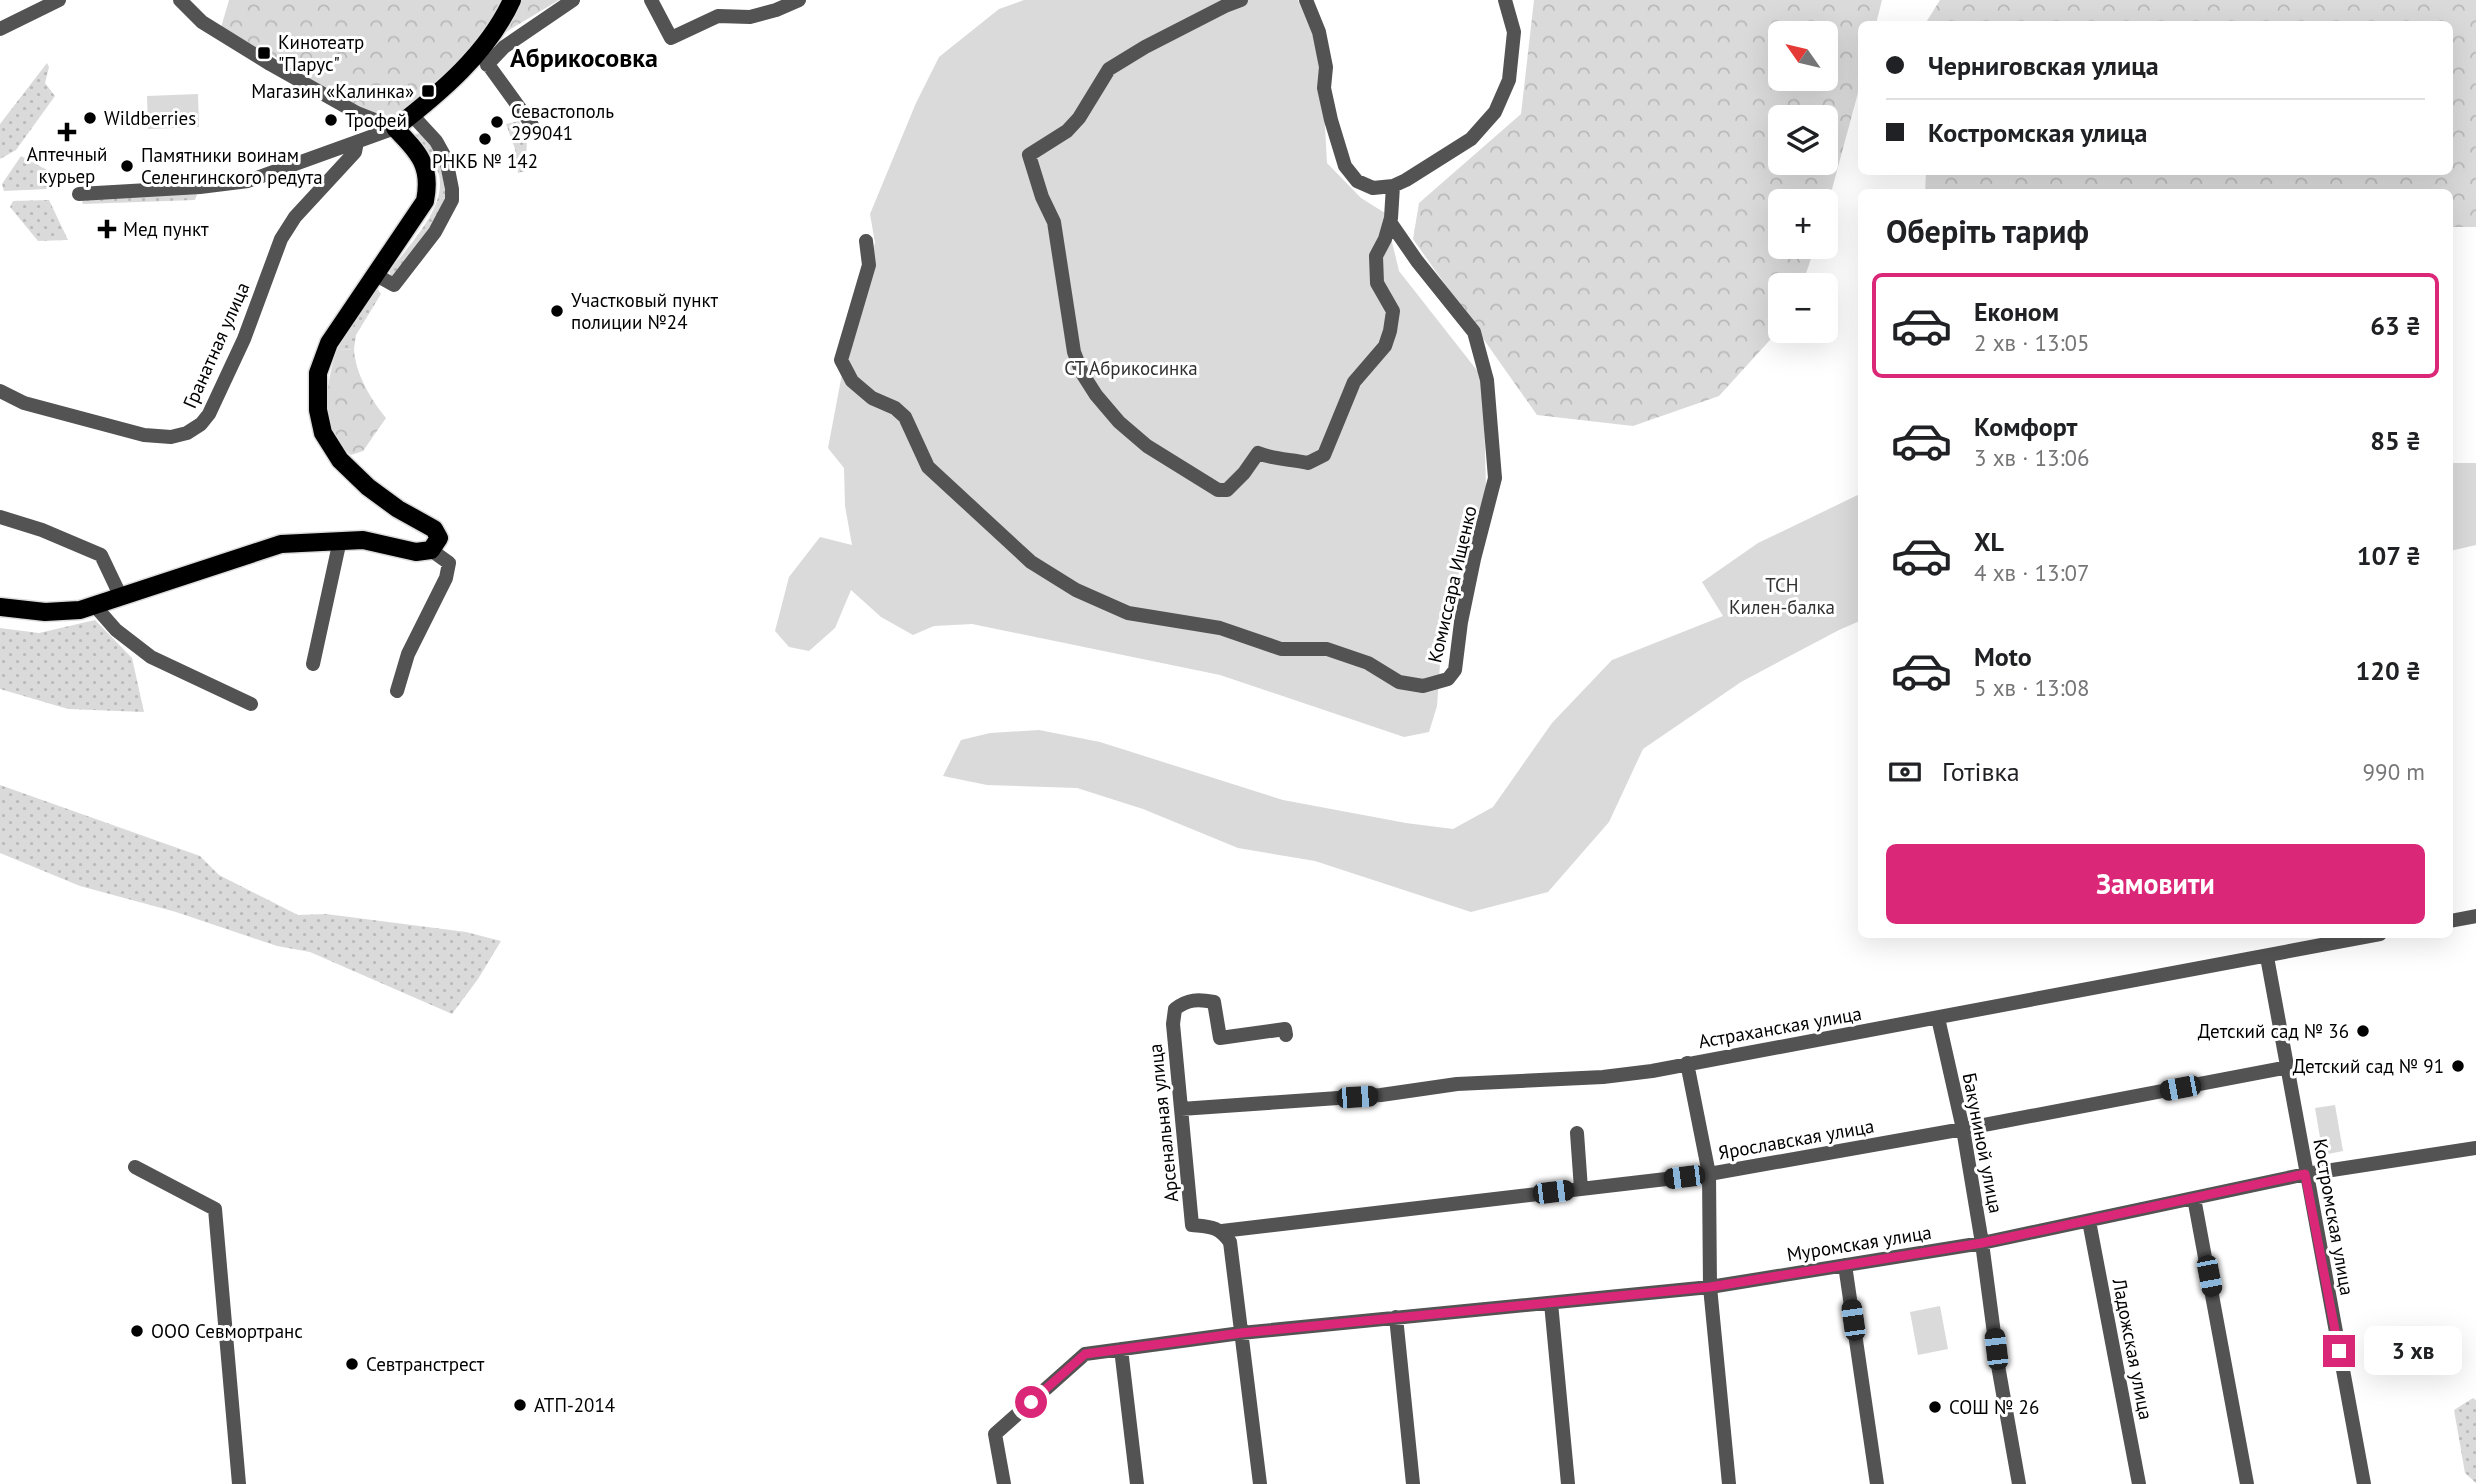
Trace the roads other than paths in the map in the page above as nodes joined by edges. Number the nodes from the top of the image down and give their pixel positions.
1 (59, 0) edge
2 (180, 0) edge
3 (512, 0) edge
4 (573, 0) edge
5 (651, 0) edge
6 (799, 0) edge
7 (1241, 0) edge
8 (1306, 0) edge
9 (1505, 0) edge
10 (0, 29) edge
11 (483, 58) junction
12 (412, 115) junction
13 (532, 125) dead end
14 (395, 128) junction
15 (358, 142) junction
16 (1393, 186) junction
17 (79, 194) dead end
18 (1390, 222) junction
19 (866, 241) dead end
20 (376, 275) junction
21 (0, 391) edge
22 (0, 517) edge
23 (340, 540) junction
24 (435, 544) junction
25 (120, 595) junction
26 (94, 604) junction
27 (0, 607) edge
28 (313, 664) dead end
29 (397, 691) dead end
30 (251, 704) dead end
31 (2476, 916) edge
32 (2453, 920) edge
33 (2360, 938) edge
34 (2267, 957) junction
35 (1938, 1018) junction
36 (1286, 1035) dead end
37 (1687, 1063) junction
38 (2289, 1068) junction
39 (1181, 1109) junction
40 (1963, 1129) junction
41 (1577, 1133) dead end
42 (2476, 1148) edge
43 (135, 1167) dead end
44 (1709, 1174) junction
45 (2305, 1174) junction
46 (1581, 1189) junction
47 (2194, 1198) junction
48 (2089, 1221) junction
49 (1222, 1231) junction
50 (1982, 1243) junction
51 (1845, 1265) junction
52 (1710, 1287) junction
53 (1551, 1303) junction
54 (1396, 1317) junction
55 (1241, 1333) junction
56 (1121, 1349) junction
57 (239, 1484) edge
58 (1004, 1484) edge
59 (1137, 1484) edge
60 (1259, 1484) edge
61 (1413, 1484) edge
62 (1568, 1484) edge
63 (1729, 1484) edge
64 (1877, 1484) edge
65 (2019, 1484) edge
66 (2139, 1484) edge
67 (2247, 1484) edge
68 (2364, 1484) edge

1 - 10 street
2 - 14 street
3 - 11 main road
4 - 11 street
5 - 6 street
7 - 18 street
8 - 16 street
9 - 16 street
11 - 12 main road
11 - 13 street
12 - 14 main road
12 - 20 street
14 - 15 street
14 - 20 main road
15 - 17 street
15 - 21 street, Гранатная улица
16 - 18 street
18 - 19 street, Комиссара Ищенко
20 - 24 main road
22 - 25 street
23 - 24 main road
23 - 25 main road
23 - 28 street
24 - 29 street
25 - 26 main road
26 - 27 main road
26 - 30 street
31 - 32 street
33 - 34 street, Астраханская улица
34 - 35 street, Астраханская улица
34 - 38 street, Костромская улица
35 - 37 street, Астраханская улица
35 - 40 street, Бакуниной улица
36 - 39 street, Арсенальная улица
37 - 39 street, Астраханская улица
37 - 44 street
38 - 40 street, Ярославская улица
38 - 45 street, Костромская улица
39 - 49 street, Арсенальная улица
40 - 44 street, Ярославская улица
40 - 50 street, Бакуниной улица
41 - 46 street
42 - 45 street, Муромская улица
43 - 57 street
44 - 46 street, Ярославская улица
44 - 52 street
45 - 47 street, Муромская улица
45 - 68 street, Костромская улица
46 - 49 street, Ярославская улица
47 - 48 street, Муромская улица
47 - 67 street
48 - 50 street, Муромская улица
48 - 66 street, Ладожская улица
49 - 55 street
50 - 51 street, Муромская улица
50 - 65 street, Бакуниной улица
51 - 52 street, Муромская улица
51 - 64 street
52 - 53 street, Муромская улица
52 - 63 street
53 - 54 street, Муромская улица
53 - 62 street
54 - 55 street, Муромская улица
54 - 61 street
55 - 56 street, Муромская улица
55 - 60 street
56 - 58 street, Муромская улица
56 - 59 street

